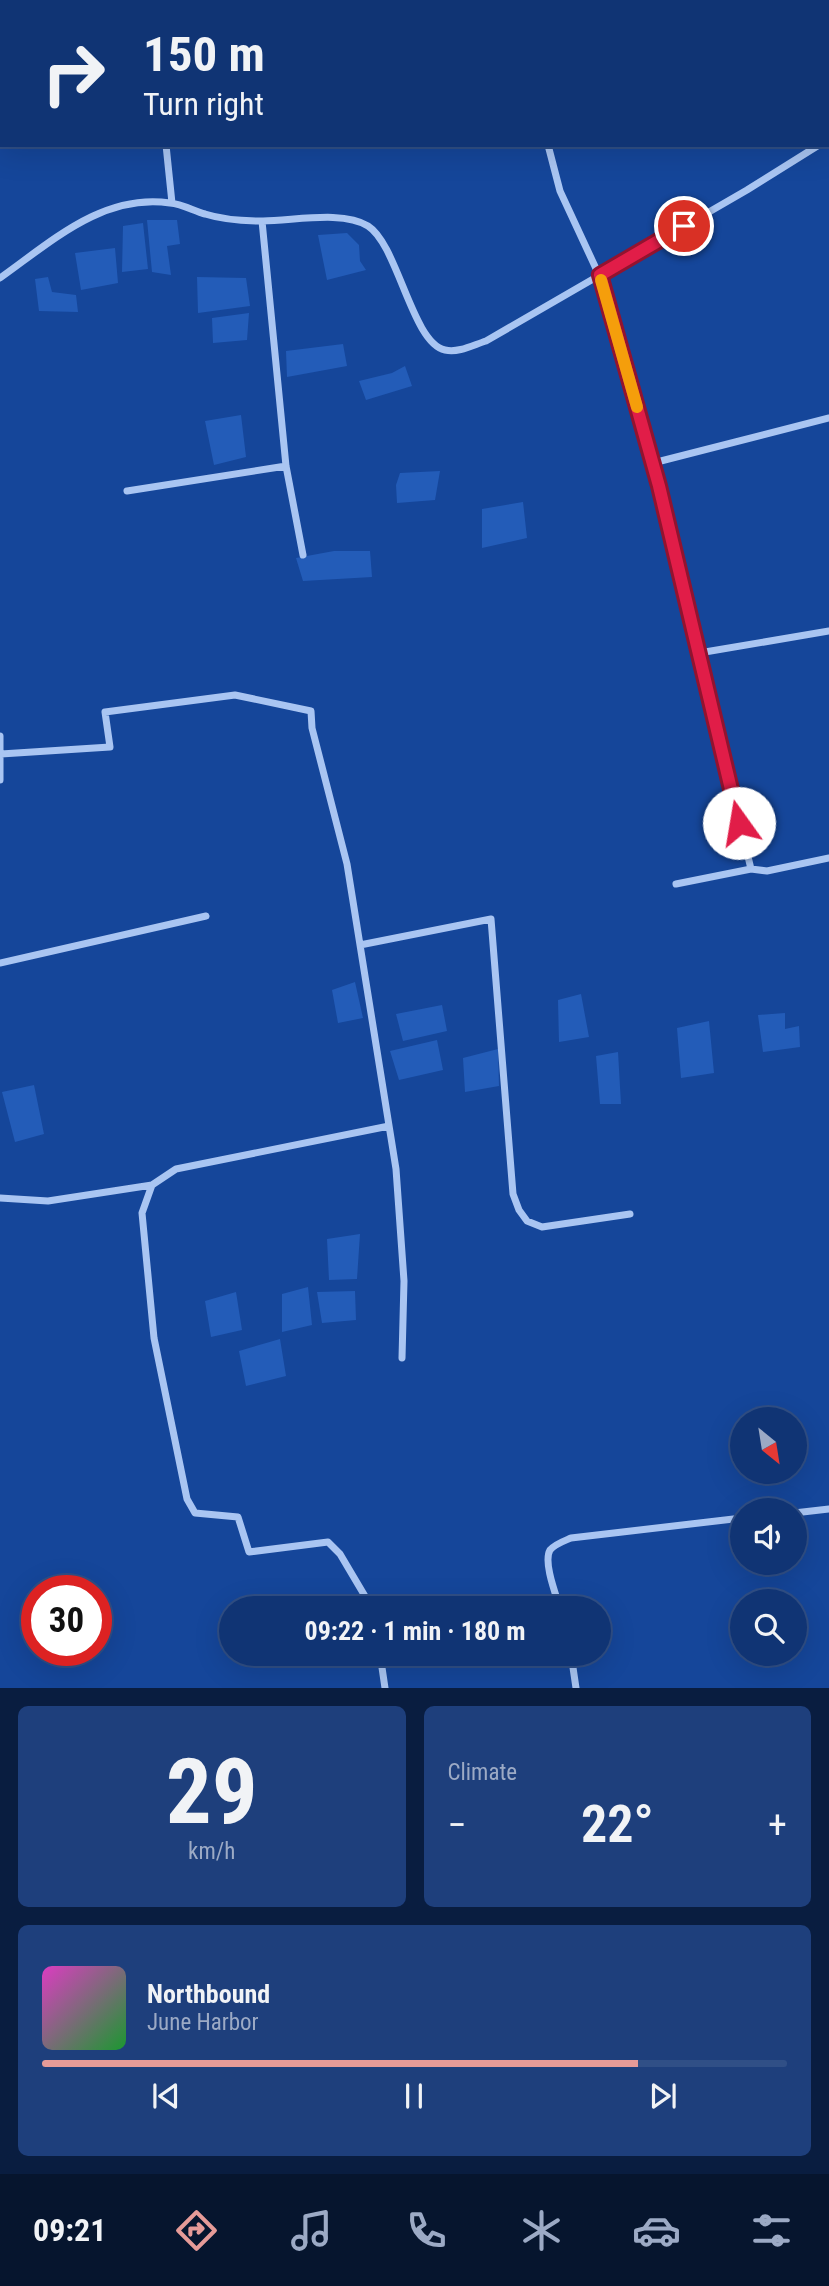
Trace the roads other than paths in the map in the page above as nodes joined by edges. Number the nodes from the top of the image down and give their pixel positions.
1 (166, 147) edge
2 (549, 147) edge
3 (816, 147) edge
4 (172, 203) junction
5 (262, 221) junction
6 (600, 275) junction
7 (0, 278) edge
8 (829, 418) edge
9 (653, 463) junction
10 (286, 466) junction
11 (127, 491) dead end
12 (303, 555) dead end
13 (829, 632) edge
14 (699, 653) junction
15 (0, 736) edge
16 (1, 754) edge
17 (0, 780) edge
18 (829, 858) edge
19 (751, 869) junction
20 (676, 884) dead end
21 (206, 916) dead end
22 (360, 944) junction
23 (0, 963) edge
24 (389, 1126) junction
25 (152, 1185) junction
26 (0, 1198) edge
27 (630, 1214) dead end
28 (402, 1358) dead end
29 (829, 1509) edge
30 (807, 1512) edge
31 (730, 1519) edge
32 (365, 1596) edge
33 (557, 1596) edge
34 (382, 1666) edge
35 (573, 1666) edge
36 (385, 1688) edge
37 (576, 1688) edge

1 - 4 street
2 - 6 street
3 - 6 street
4 - 5 street
4 - 7 street
5 - 6 street
5 - 10 street
6 - 9 street
8 - 9 street
9 - 14 street
10 - 11 street
10 - 12 street
13 - 14 street
14 - 19 street
15 - 16 street
16 - 17 street
16 - 22 street
18 - 19 street
19 - 20 street
21 - 23 street
22 - 24 street
22 - 27 street
24 - 25 street
24 - 28 street
25 - 26 street
25 - 32 street
29 - 30 street
31 - 33 street
34 - 36 street
35 - 37 street

